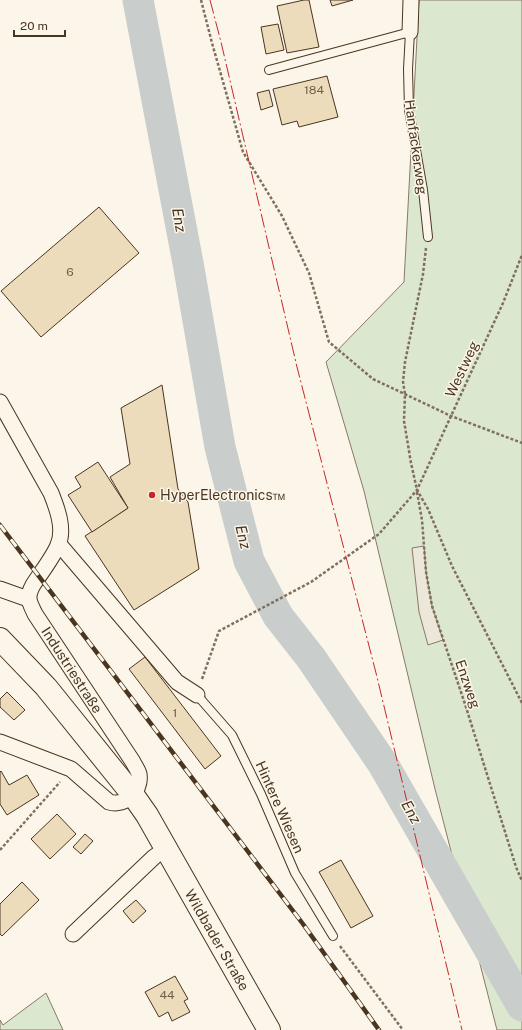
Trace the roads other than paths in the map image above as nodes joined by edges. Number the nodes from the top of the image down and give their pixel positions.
1 (411, 0) edge
2 (410, 32) junction
3 (269, 70) dead end
4 (428, 237) road end
5 (0, 402) edge
6 (59, 544) junction
7 (0, 589) edge
8 (28, 599) junction
9 (0, 640) edge
10 (197, 695) joint
11 (0, 742) edge
12 (124, 800) junction
13 (165, 850) junction
14 (73, 934) dead end
15 (333, 936) road end
16 (269, 1030) edge

1 - 2 street, Hanfackerweg
2 - 3 lane
2 - 4 lane, Hanfackerweg
5 - 6 street
6 - 8 street
6 - 10 street
7 - 8 street
8 - 12 street, Industriestraße
9 - 12 main road, Wildbader Straße
10 - 15 lane, Hintere Wiesen
11 - 12 street
12 - 13 main road, Wildbader Straße
13 - 14 street
13 - 16 main road, Wildbader Straße

